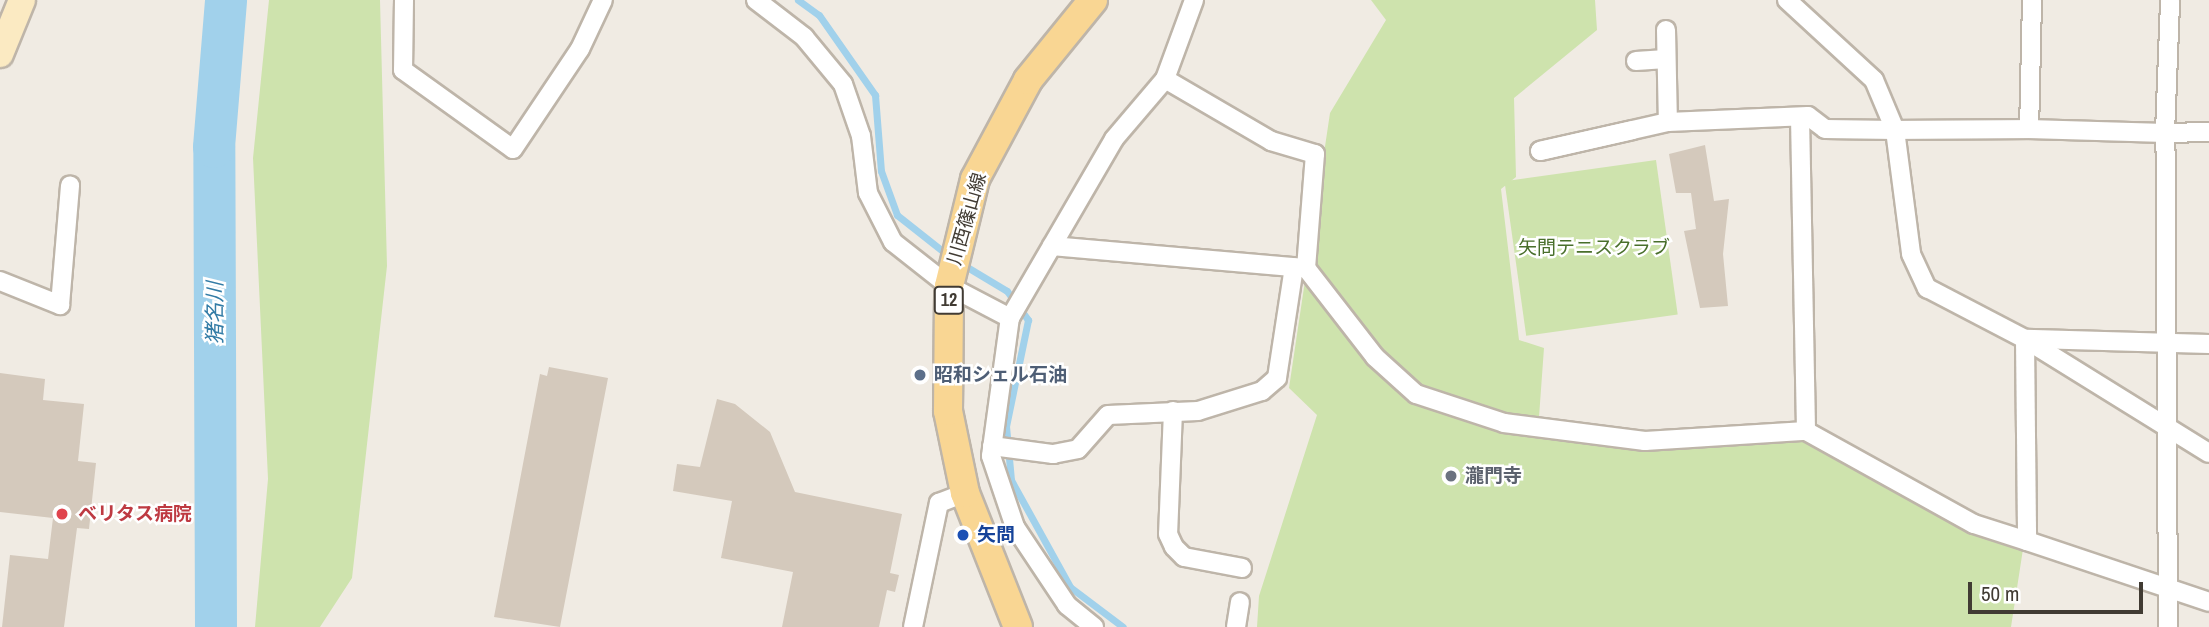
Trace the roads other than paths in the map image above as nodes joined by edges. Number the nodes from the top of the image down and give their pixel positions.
1 (22, 0) edge
2 (404, 0) edge
3 (603, 0) edge
4 (756, 0) edge
5 (1093, 0) edge
6 (1194, 0) edge
7 (1787, 0) edge
8 (2032, 0) edge
9 (2170, 0) edge
10 (1666, 30) dead end
11 (0, 54) edge
12 (1667, 59) junction
13 (1636, 61) dead end
14 (1165, 79) junction
15 (1800, 117) junction
16 (1668, 122) junction
17 (2029, 129) junction
18 (1895, 130) junction
19 (1633, 131) dead end
20 (2209, 132) edge
21 (2165, 134) junction
22 (70, 185) dead end
23 (1052, 246) junction
24 (1300, 267) junction
25 (0, 281) edge
26 (948, 286) junction
27 (1010, 318) junction
28 (2025, 340) junction
29 (2209, 344) edge
30 (2169, 345) junction
31 (1173, 411) junction
32 (2166, 426) junction
33 (1807, 431) junction
34 (992, 446) junction
35 (2209, 453) edge
36 (965, 493) junction
37 (2026, 541) junction
38 (1242, 568) dead end
39 (2168, 588) junction
40 (1240, 602) dead end
41 (2209, 602) edge
42 (913, 627) edge
43 (1018, 627) edge
44 (1094, 627) edge
45 (1236, 627) edge
46 (2168, 627) edge

1 - 11 main road
2 - 3 street
4 - 26 street
5 - 26 main road, 川西篠山線 / 12
6 - 14 street
7 - 18 street
8 - 17 street
9 - 21 street
10 - 12 street
12 - 13 street
12 - 16 street
14 - 23 street
14 - 24 street
15 - 16 street
15 - 18 street
15 - 33 street
16 - 19 street
17 - 18 street
17 - 21 street
18 - 28 street
20 - 21 street
21 - 30 street
22 - 25 street
23 - 24 street
23 - 27 street
24 - 31 street
24 - 33 street
26 - 27 street
26 - 36 main road, 川西篠山線 / 12
27 - 34 street
28 - 30 street
28 - 32 street
28 - 37 street
29 - 30 street
30 - 32 street
31 - 34 street
31 - 38 street
32 - 35 street
32 - 39 street
33 - 37 street
34 - 44 street
36 - 42 street
36 - 43 main road, 川西篠山線 / 12
37 - 39 street
39 - 41 street
39 - 46 street
40 - 45 street

